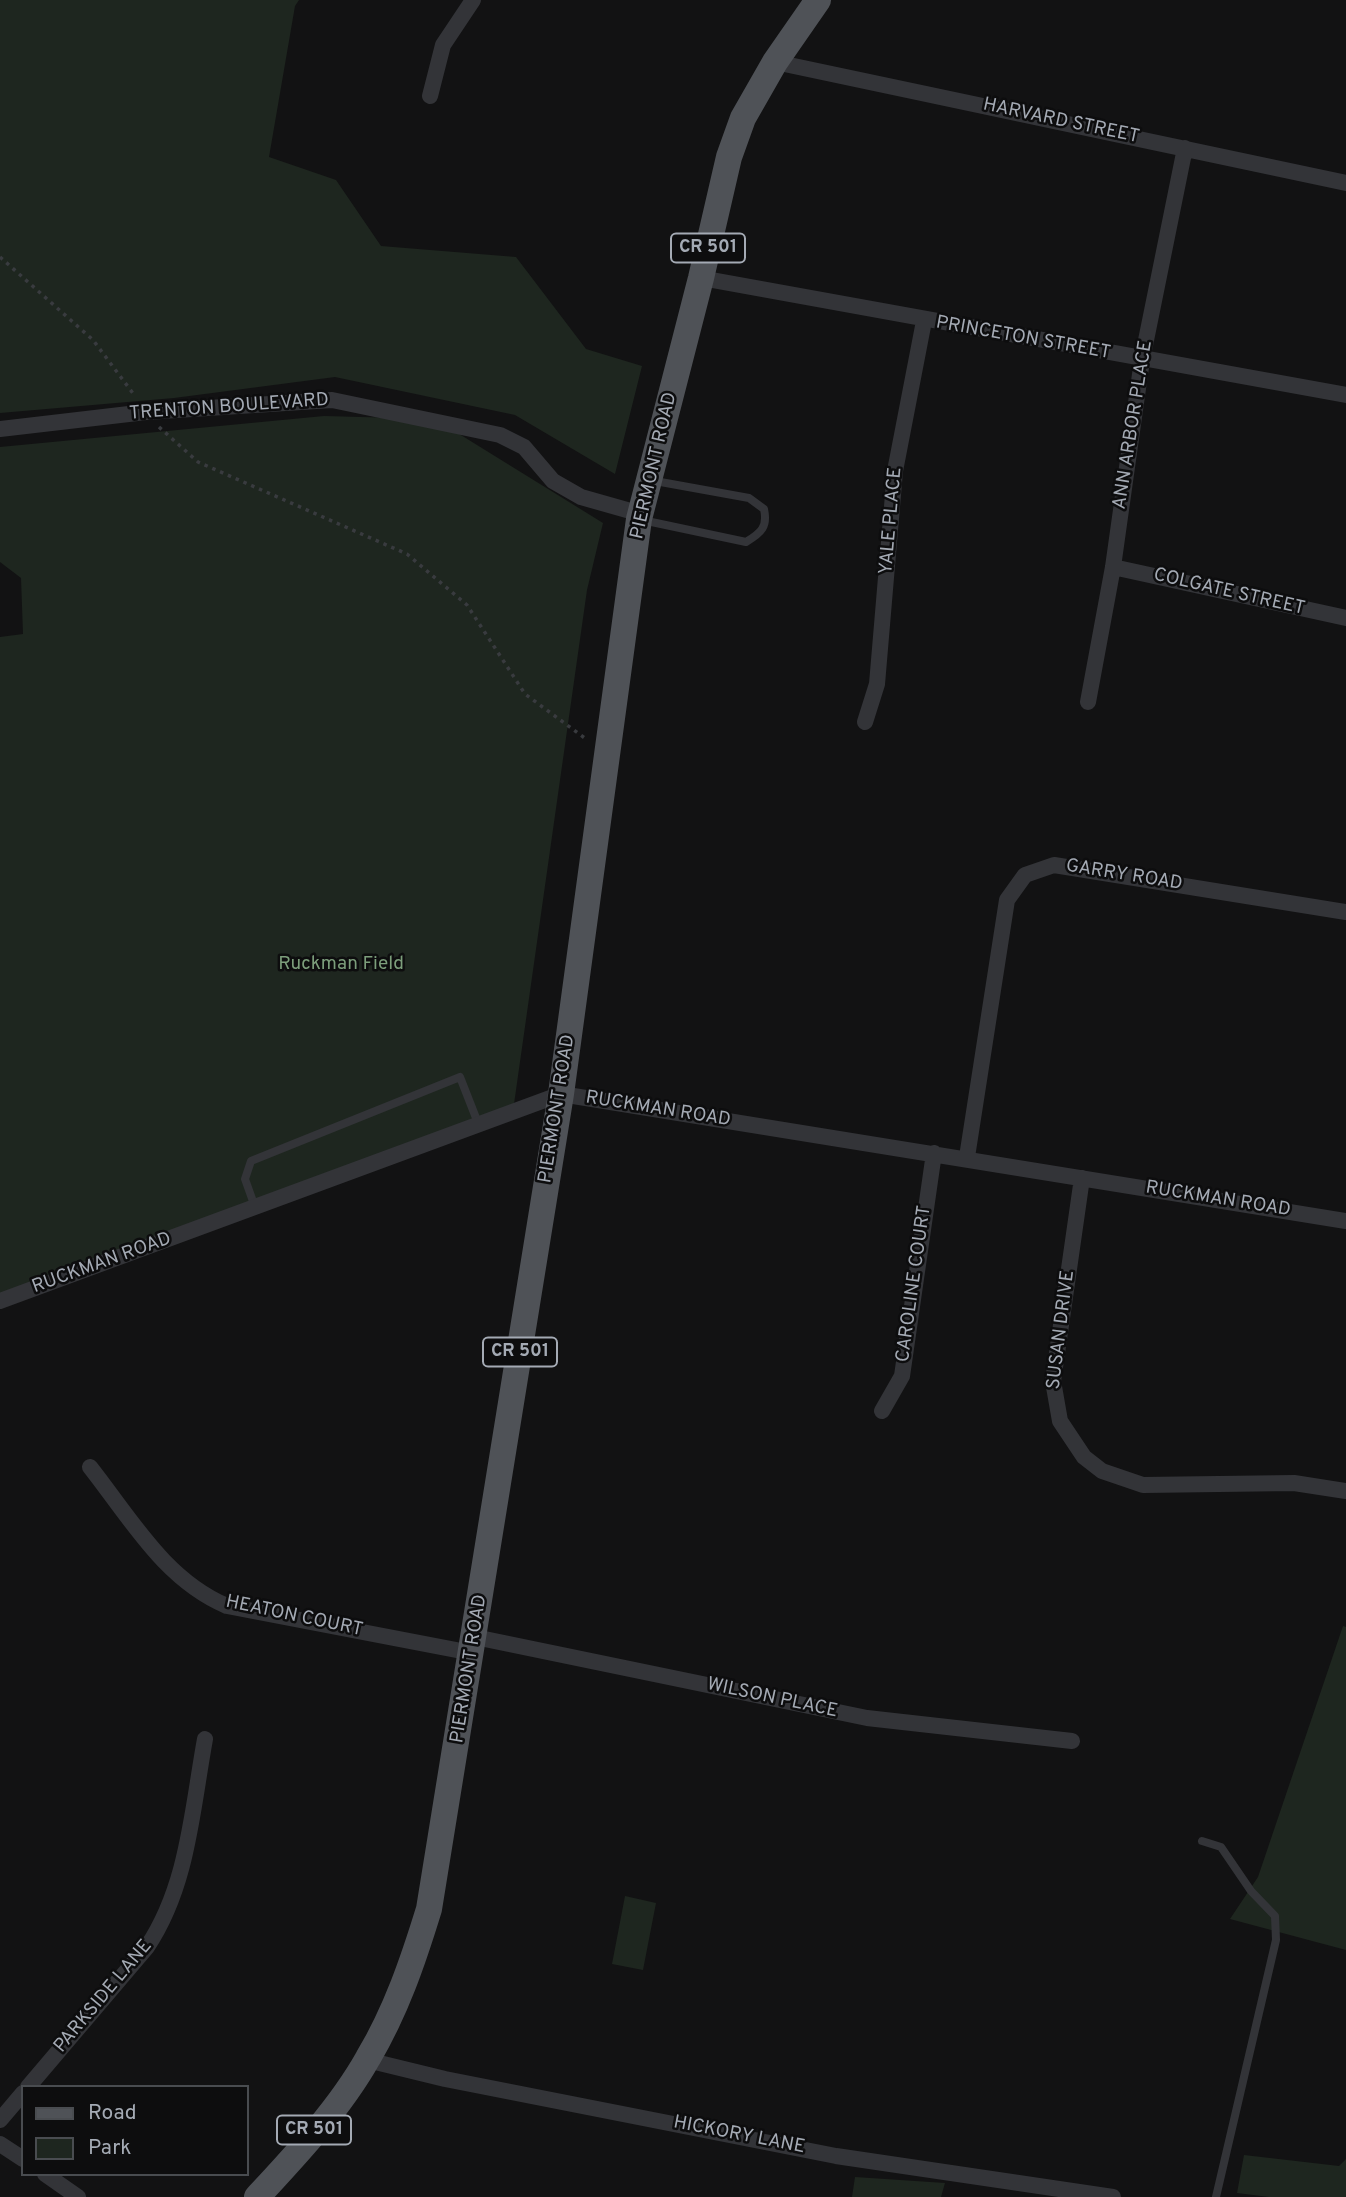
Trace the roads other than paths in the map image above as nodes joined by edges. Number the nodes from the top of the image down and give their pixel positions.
1 (473, 0) edge
2 (818, 0) edge
3 (775, 62) junction
4 (430, 96) dead end
5 (1185, 148) junction
6 (1346, 183) edge
7 (701, 278) junction
8 (924, 321) junction
9 (1142, 360) junction
10 (1346, 396) edge
11 (0, 429) edge
12 (649, 480) junction
13 (640, 517) junction
14 (1113, 567) junction
15 (1346, 618) edge
16 (1088, 702) dead end
17 (864, 722) dead end
18 (1346, 912) edge
19 (561, 1094) junction
20 (478, 1123) junction
21 (934, 1153) junction
22 (967, 1157) junction
23 (1082, 1178) junction
24 (255, 1207) junction
25 (1346, 1221) edge
26 (0, 1301) edge
27 (882, 1410) dead end
28 (90, 1467) dead end
29 (1346, 1491) edge
30 (473, 1645) junction
31 (205, 1739) dead end
32 (1072, 1741) dead end
33 (1202, 1841) dead end
34 (367, 2060) junction
35 (30, 2085) edge
36 (21, 2095) edge
37 (0, 2120) edge
38 (0, 2144) edge
39 (21, 2158) edge
40 (48, 2176) edge
41 (78, 2197) edge
42 (257, 2197) edge
43 (1113, 2197) edge
44 (1216, 2197) edge

1 - 4 street
2 - 3 main road, PIERMONT ROAD / CR 501
3 - 5 street, HARVARD STREET
3 - 7 main road, PIERMONT ROAD / CR 501
5 - 6 street, HARVARD STREET
5 - 9 street, ANN ARBOR PLACE
7 - 8 street, PRINCETON STREET
7 - 12 main road, PIERMONT ROAD / CR 501
8 - 9 street, PRINCETON STREET
8 - 17 street, YALE PLACE
9 - 10 street, PRINCETON STREET
9 - 14 street, ANN ARBOR PLACE
11 - 13 street, TRENTON BOULEVARD
12 - 13 main road, PIERMONT ROAD / CR 501
12 - 13 lane
13 - 19 main road, PIERMONT ROAD / CR 501
14 - 15 street, COLGATE STREET
14 - 16 street, ANN ARBOR PLACE
18 - 22 street, GARRY ROAD
19 - 20 street, RUCKMAN ROAD
19 - 21 street, RUCKMAN ROAD
19 - 30 main road, PIERMONT ROAD / CR 501
20 - 24 street, RUCKMAN ROAD
20 - 24 lane
21 - 22 street, RUCKMAN ROAD
21 - 27 street, CAROLINE COURT
22 - 23 street, RUCKMAN ROAD
23 - 25 street, RUCKMAN ROAD
23 - 29 street, SUSAN DRIVE
24 - 26 street, RUCKMAN ROAD
28 - 30 street, HEATON COURT
30 - 32 street, WILSON PLACE
30 - 34 main road, PIERMONT ROAD / CR 501
31 - 35 street, PARKSIDE LANE
33 - 44 lane
34 - 42 main road, PIERMONT ROAD / CR 501
34 - 43 street, HICKORY LANE
36 - 37 street
38 - 39 street
40 - 41 street

